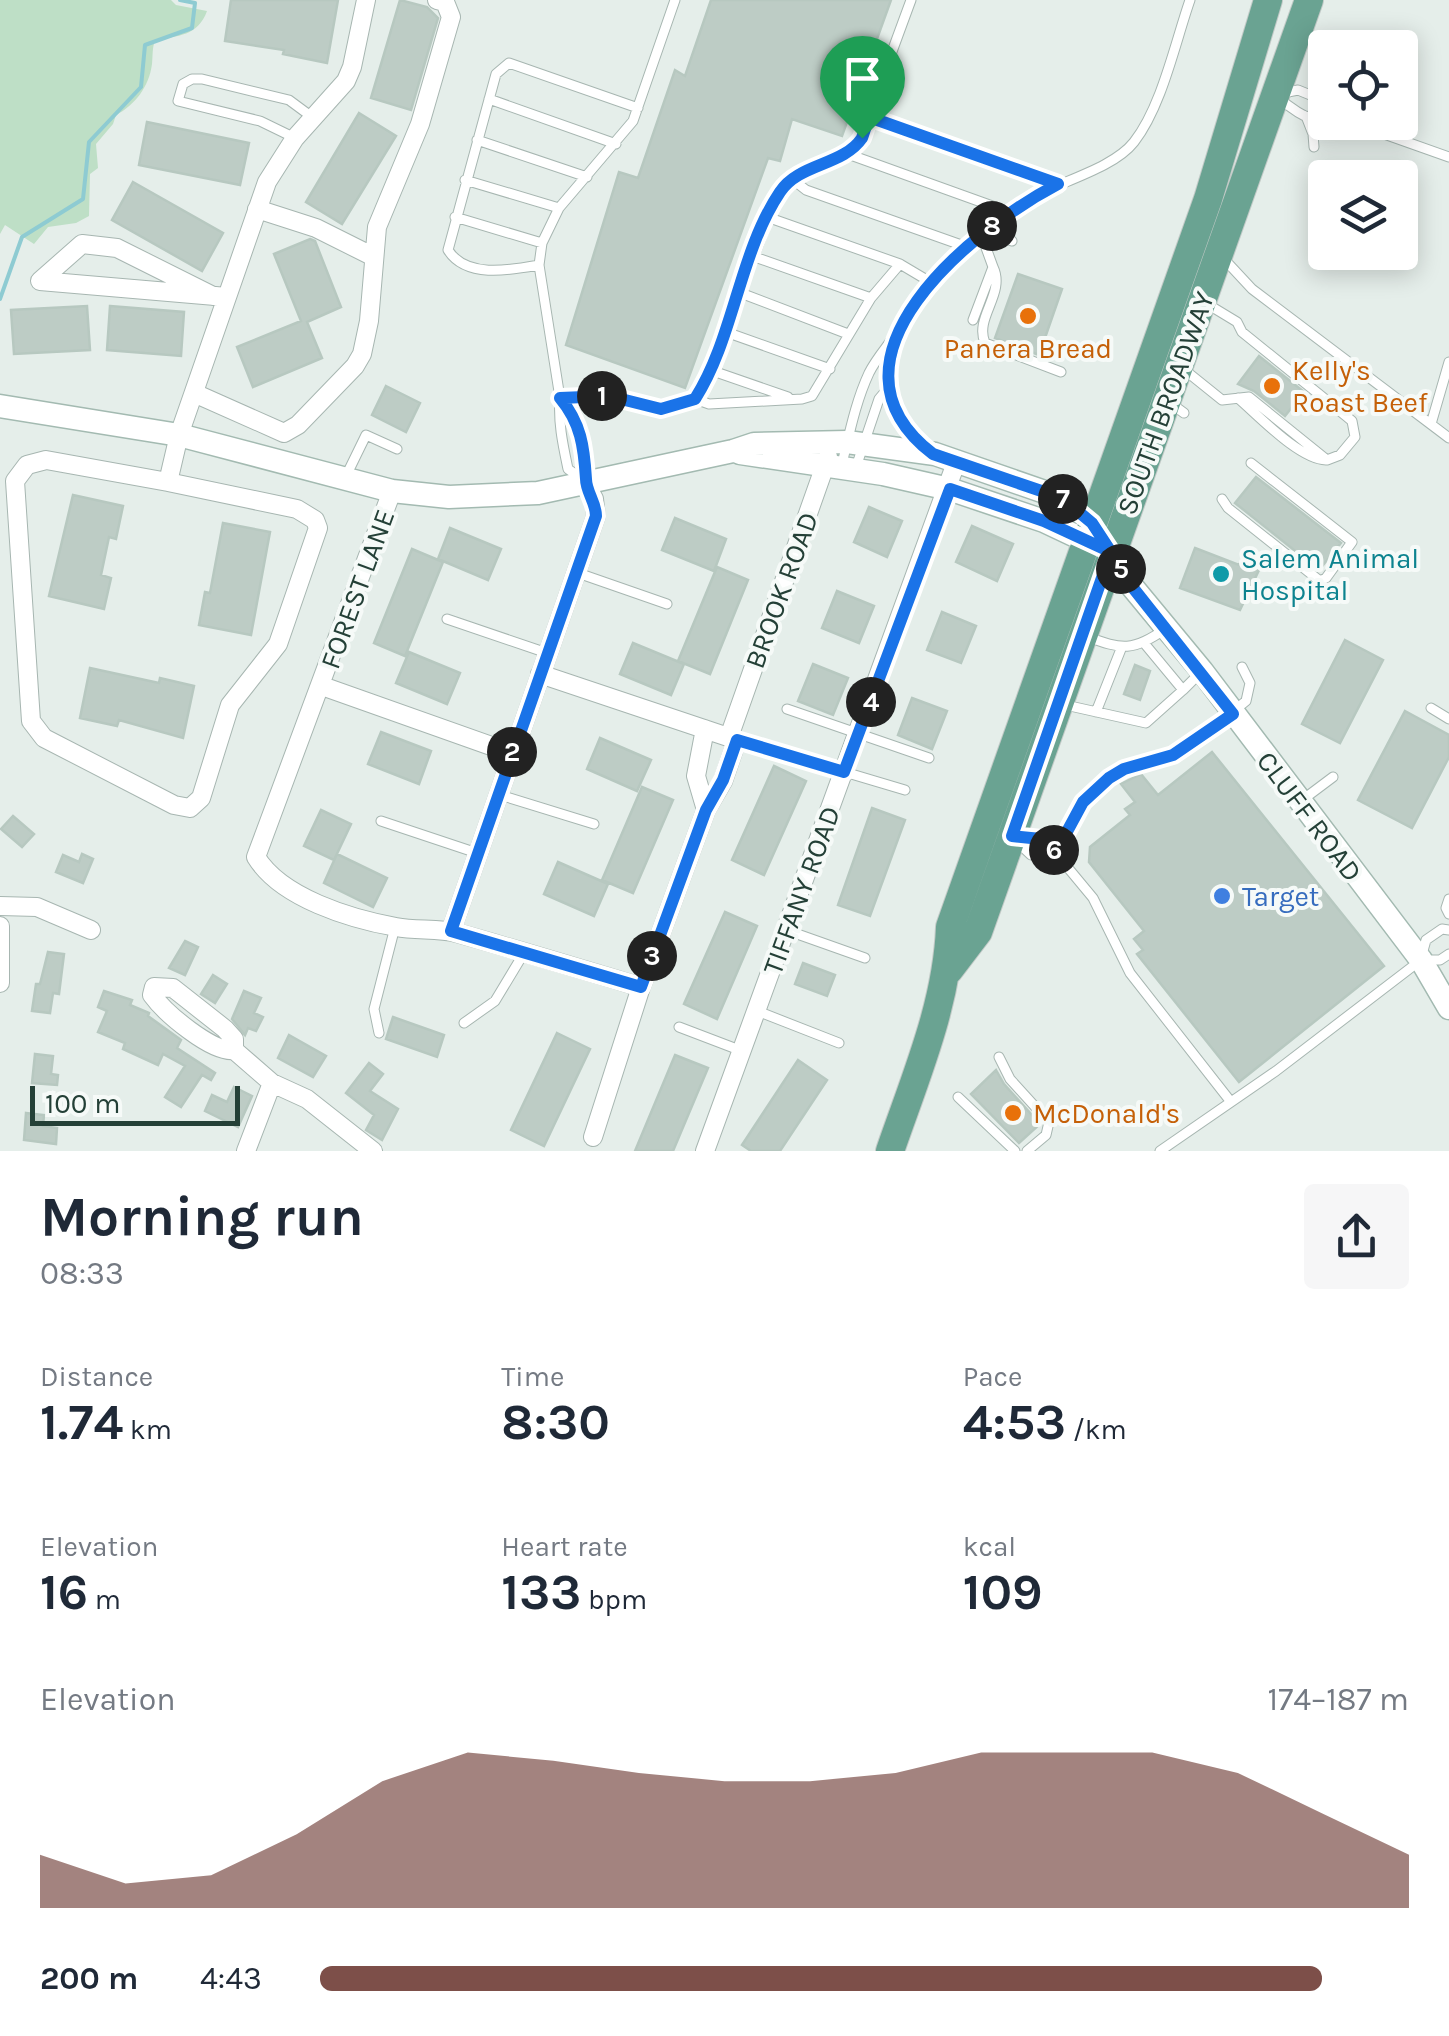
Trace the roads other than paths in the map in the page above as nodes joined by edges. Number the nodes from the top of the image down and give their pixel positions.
1 (366, 0) edge
2 (436, 0) edge
3 (676, 0) edge
4 (911, 0) edge
5 (1190, 0) edge
6 (1268, 0) edge
7 (1309, 0) edge
8 (1308, 94) edge
9 (1275, 95) junction
10 (488, 99) junction
11 (638, 108) junction
12 (1306, 116) joint
13 (312, 117) junction
14 (869, 117) junction
15 (294, 138) junction
16 (477, 140) junction
17 (1405, 140) edge
18 (616, 144) junction
19 (1314, 147) dead end
20 (845, 153) junction
21 (1449, 157) edge
22 (587, 177) junction
23 (792, 179) junction
24 (466, 180) junction
25 (1058, 184) junction
26 (559, 208) junction
27 (256, 209) junction
28 (1010, 212) junction
29 (455, 217) junction
30 (767, 217) junction
31 (985, 232) junction
32 (1012, 241) dead end
33 (542, 243) junction
34 (968, 247) junction
35 (1219, 253) junction
36 (372, 256) junction
37 (752, 256) junction
38 (900, 264) junction
39 (539, 266) junction
40 (993, 268) junction
41 (932, 282) junction
42 (738, 292) junction
43 (220, 296) junction
44 (872, 298) junction
45 (1202, 301) junction
46 (973, 320) dead end
47 (723, 331) junction
48 (848, 334) junction
49 (895, 336) junction
50 (1449, 362) edge
51 (1179, 366) junction
52 (830, 369) junction
53 (710, 370) junction
54 (1062, 372) dead end
55 (888, 387) junction
56 (194, 393) junction
57 (560, 398) junction
58 (695, 399) junction
59 (795, 400) junction
60 (0, 406) edge
61 (1430, 424) junction
62 (179, 435) junction
63 (1449, 438) edge
64 (848, 442) junction
65 (397, 448) dead end
66 (733, 452) junction
67 (933, 454) junction
68 (957, 460) junction
69 (1250, 463) dead end
70 (841, 468) junction
71 (345, 478) junction
72 (168, 482) junction
73 (585, 482) junction
74 (950, 489) junction
75 (392, 490) junction
76 (1222, 500) dead end
77 (1097, 539) junction
78 (576, 572) junction
79 (667, 604) dead end
80 (447, 619) dead end
81 (1166, 628) junction
82 (1082, 635) junction
83 (1144, 643) junction
84 (1122, 649) junction
85 (548, 652) junction
86 (1242, 667) dead end
87 (1202, 671) junction
88 (540, 674) junction
89 (322, 686) junction
90 (1183, 690) junction
91 (1058, 704) junction
92 (1432, 708) dead end
93 (788, 710) dead end
94 (1096, 712) junction
95 (1233, 714) junction
96 (1449, 719) edge
97 (705, 729) junction
98 (859, 734) junction
99 (733, 738) junction
100 (511, 753) junction
101 (928, 758) dead end
102 (844, 772) junction
103 (1333, 777) dead end
104 (905, 790) dead end
105 (497, 794) junction
106 (1299, 803) junction
107 (706, 810) junction
108 (381, 821) dead end
109 (594, 824) dead end
110 (1012, 836) junction
111 (1056, 852) junction
112 (476, 853) junction
113 (1449, 898) edge
114 (0, 906) edge
115 (1449, 914) edge
116 (0, 926) edge
117 (395, 927) junction
118 (91, 930) dead end
119 (786, 930) junction
120 (1449, 930) edge
121 (451, 931) junction
122 (524, 953) junction
123 (1449, 954) edge
124 (865, 958) dead end
125 (1421, 960) junction
126 (949, 970) junction
127 (0, 983) edge
128 (641, 987) junction
129 (1449, 1008) edge
130 (757, 1010) junction
131 (464, 1023) dead end
132 (679, 1027) dead end
133 (379, 1034) dead end
134 (839, 1044) dead end
135 (234, 1050) junction
136 (742, 1052) junction
137 (1000, 1056) dead end
138 (272, 1083) junction
139 (958, 1097) dead end
140 (1232, 1102) junction
141 (593, 1137) dead end
142 (246, 1151) edge
143 (373, 1151) edge
144 (705, 1151) edge
145 (890, 1151) edge
146 (1015, 1151) edge
147 (1027, 1151) edge
148 (1160, 1151) edge

1 - 13 street
2 - 36 street
3 - 11 lane
4 - 14 lane
5 - 25 lane
6 - 77 main road, SOUTH BROADWAY
7 - 9 main road, SOUTH BROADWAY
8 - 9 lane
9 - 12 lane
9 - 35 main road, SOUTH BROADWAY
10 - 11 lane
10 - 16 lane
10 - 18 lane
11 - 18 lane
12 - 19 lane
13 - 15 street
13 - 15 lane
14 - 20 lane
14 - 25 lane
15 - 27 street
16 - 22 lane
16 - 24 lane
17 - 21 lane
18 - 22 lane
20 - 23 lane
20 - 28 lane
22 - 26 lane
23 - 30 lane
23 - 34 lane
24 - 26 lane
24 - 29 lane
25 - 28 lane
26 - 33 lane
27 - 36 street
27 - 43 street
28 - 31 lane
29 - 33 lane
29 - 39 lane
30 - 37 lane
30 - 38 lane
31 - 32 lane
31 - 34 lane
31 - 40 lane
33 - 39 lane
34 - 41 lane
35 - 45 main road, SOUTH BROADWAY
35 - 61 lane
36 - 56 street
37 - 42 lane
37 - 44 lane
38 - 41 lane
38 - 44 lane
39 - 57 lane
40 - 46 lane
40 - 54 lane
41 - 49 lane
42 - 47 lane
42 - 48 lane
43 - 43 street
43 - 56 street
44 - 48 lane
45 - 51 main road, SOUTH BROADWAY
45 - 51 lane
47 - 52 lane
47 - 53 lane
48 - 52 lane
49 - 55 lane
49 - 64 lane
50 - 61 lane
51 - 77 main road, SOUTH BROADWAY
52 - 59 lane
53 - 58 lane
53 - 59 lane
55 - 64 lane
55 - 67 lane
56 - 62 street
57 - 58 lane
57 - 73 lane
57 - 73 lane
58 - 59 lane
60 - 62 street
61 - 63 lane
62 - 71 street
62 - 72 street
64 - 66 street
64 - 67 street
64 - 70 street, BROOK ROAD
64 - 70 lane
65 - 71 lane
66 - 70 street
66 - 73 street
67 - 68 street
68 - 74 street, TIFFANY ROAD
68 - 77 street
69 - 76 lane
70 - 74 street
70 - 99 street, BROOK ROAD
71 - 75 street
72 - 72 street
73 - 75 street
73 - 78 street
74 - 77 street
74 - 98 street, TIFFANY ROAD
75 - 89 street, FOREST LANE
77 - 81 street, CLUFF ROAD
77 - 82 main road, SOUTH BROADWAY
77 - 126 main road, SOUTH BROADWAY
78 - 79 lane
78 - 85 street
80 - 85 lane
81 - 83 lane
81 - 87 street, CLUFF ROAD
82 - 84 lane
82 - 91 main road, SOUTH BROADWAY
83 - 84 lane
83 - 90 lane
84 - 94 lane
85 - 88 street
86 - 95 lane
87 - 90 lane
87 - 95 street, CLUFF ROAD
88 - 97 street
88 - 100 street
89 - 100 street, FOREST LANE
89 - 117 street, FOREST LANE
90 - 94 lane
91 - 94 lane
91 - 110 main road, SOUTH BROADWAY
92 - 96 lane
93 - 98 lane
95 - 106 street, CLUFF ROAD
95 - 111 lane
97 - 99 street
97 - 107 street
98 - 101 lane
98 - 102 street, TIFFANY ROAD
99 - 102 lane
99 - 107 street, BROOK ROAD
100 - 105 street
102 - 104 lane
102 - 119 street, TIFFANY ROAD
103 - 106 lane
105 - 109 lane
105 - 112 street
106 - 125 street, CLUFF ROAD
107 - 128 street, BROOK ROAD
108 - 112 lane
110 - 111 lane
110 - 111 lane
110 - 126 main road, SOUTH BROADWAY
111 - 140 lane
112 - 121 street
113 - 115 lane
114 - 118 street
116 - 127 street
117 - 121 street, FOREST LANE
117 - 133 lane
119 - 124 lane
119 - 130 street, TIFFANY ROAD
120 - 125 lane
121 - 122 street, FOREST LANE
122 - 128 street, FOREST LANE
122 - 131 lane
123 - 125 lane
125 - 129 street, CLUFF ROAD
125 - 140 lane
126 - 145 main road, SOUTH BROADWAY
128 - 141 street, BROOK ROAD
130 - 134 lane
130 - 136 street, TIFFANY ROAD
132 - 136 lane
135 - 135 street
135 - 138 street
136 - 144 street, TIFFANY ROAD
137 - 147 lane
138 - 142 street
138 - 143 street
139 - 146 lane
140 - 148 lane

